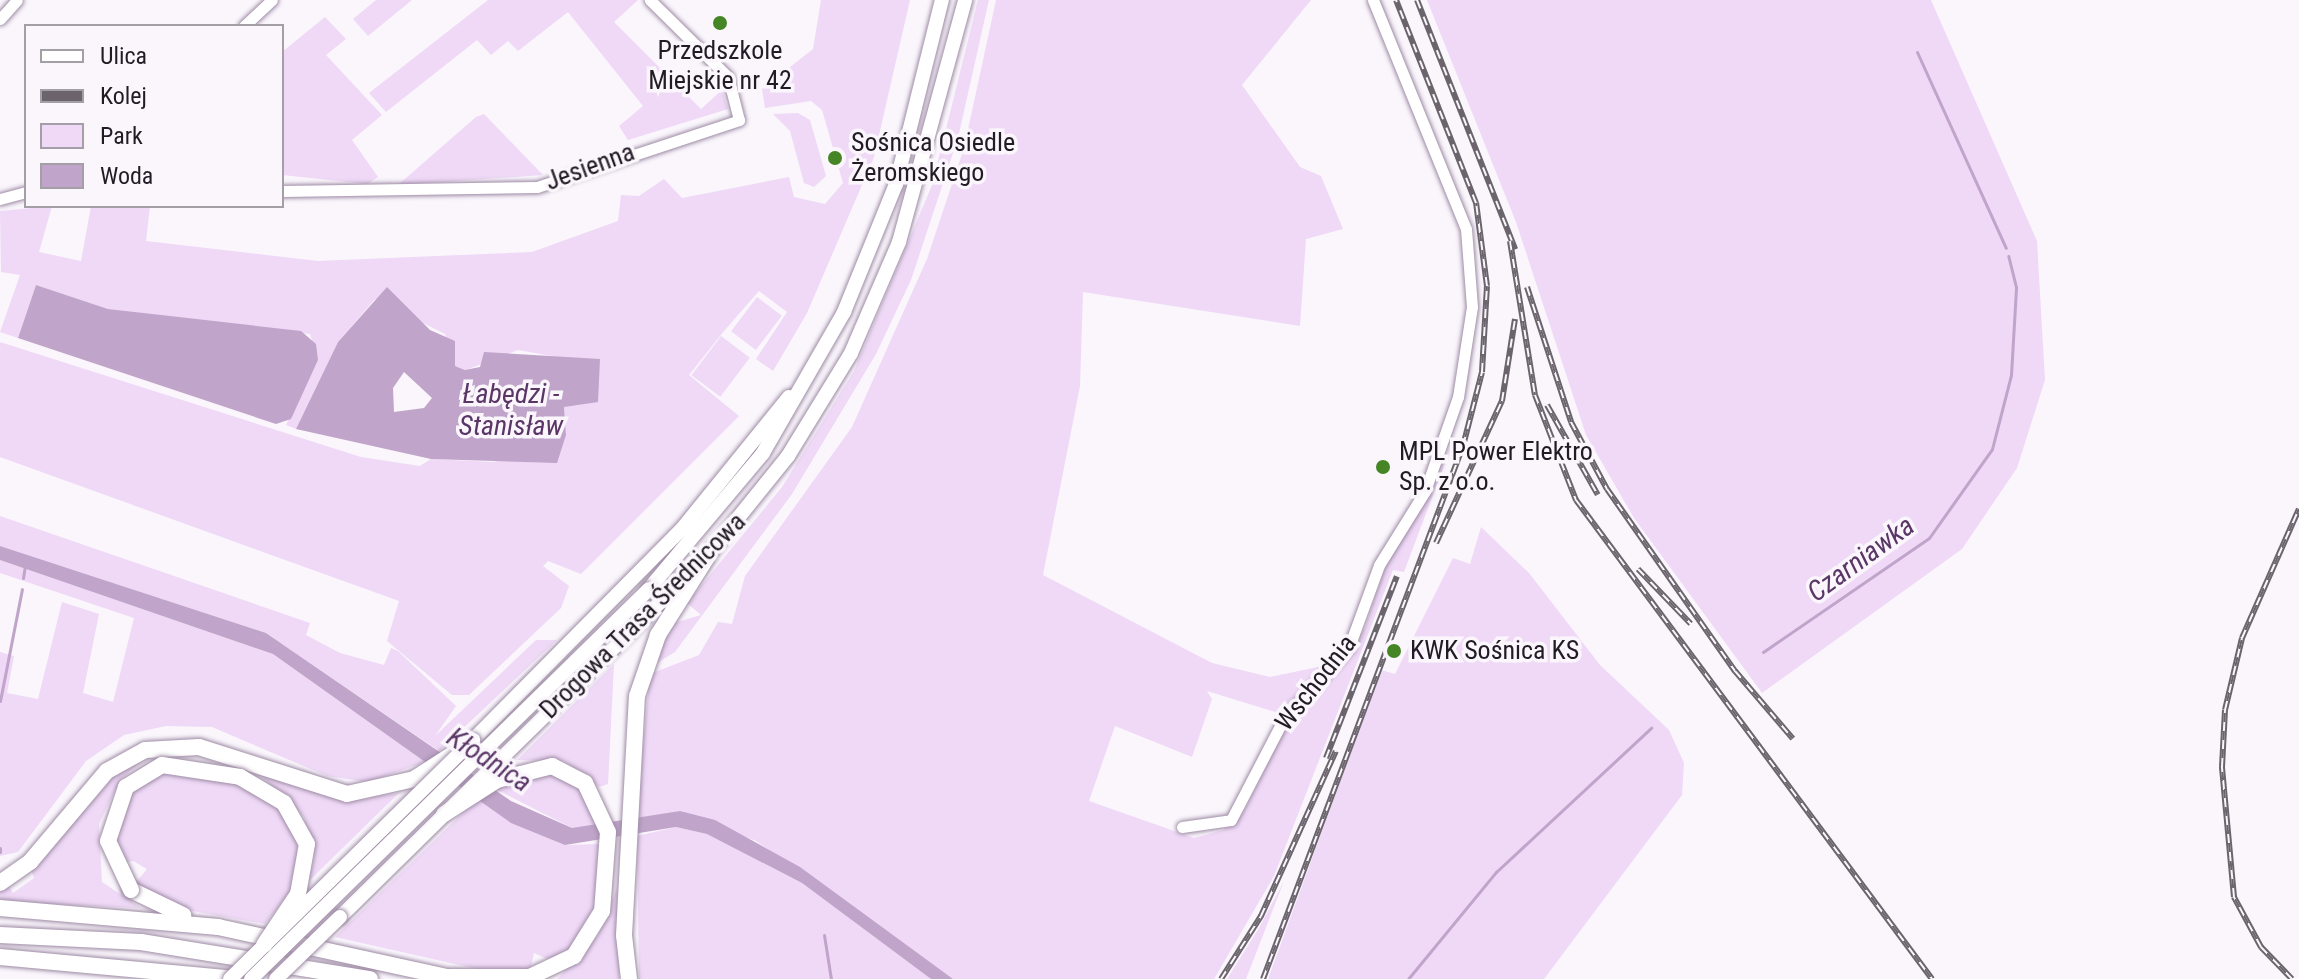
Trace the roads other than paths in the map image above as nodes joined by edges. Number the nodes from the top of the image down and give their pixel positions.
1 (17, 0) edge
2 (272, 0) edge
3 (650, 0) edge
4 (942, 0) edge
5 (965, 0) edge
6 (1373, 0) edge
7 (0, 19) edge
8 (246, 24) edge
9 (284, 191) edge
10 (24, 193) edge
11 (0, 199) edge
12 (827, 345) junction
13 (709, 554) joint
14 (670, 602) junction
15 (473, 740) junction
16 (444, 814) junction
17 (1182, 827) dead end
18 (0, 883) edge
19 (0, 908) edge
20 (218, 927) junction
21 (0, 935) edge
22 (264, 945) junction
23 (0, 957) edge
24 (454, 978) edge
25 (230, 979) edge
26 (236, 979) edge
27 (251, 979) edge
28 (276, 979) edge
29 (370, 979) edge
30 (629, 979) edge

1 - 7 street
2 - 8 street
3 - 9 street, Jesienna
4 - 12 main road, Drogowa Trasa Średnicowa
5 - 13 main road, Drogowa Trasa Średnicowa
6 - 17 street, Wschodnia
10 - 11 street
12 - 15 main road
12 - 27 main road, Drogowa Trasa Średnicowa, bridge
13 - 14 highway
14 - 16 main road, Drogowa Trasa Średnicowa
14 - 30 highway
15 - 18 highway, bridge
15 - 22 main road, bridge
16 - 24 highway
16 - 28 main road, Drogowa Trasa Średnicowa, bridge
19 - 20 highway
20 - 22 highway, bridge
20 - 24 highway
21 - 29 highway
22 - 25 main road, bridge
23 - 26 highway

